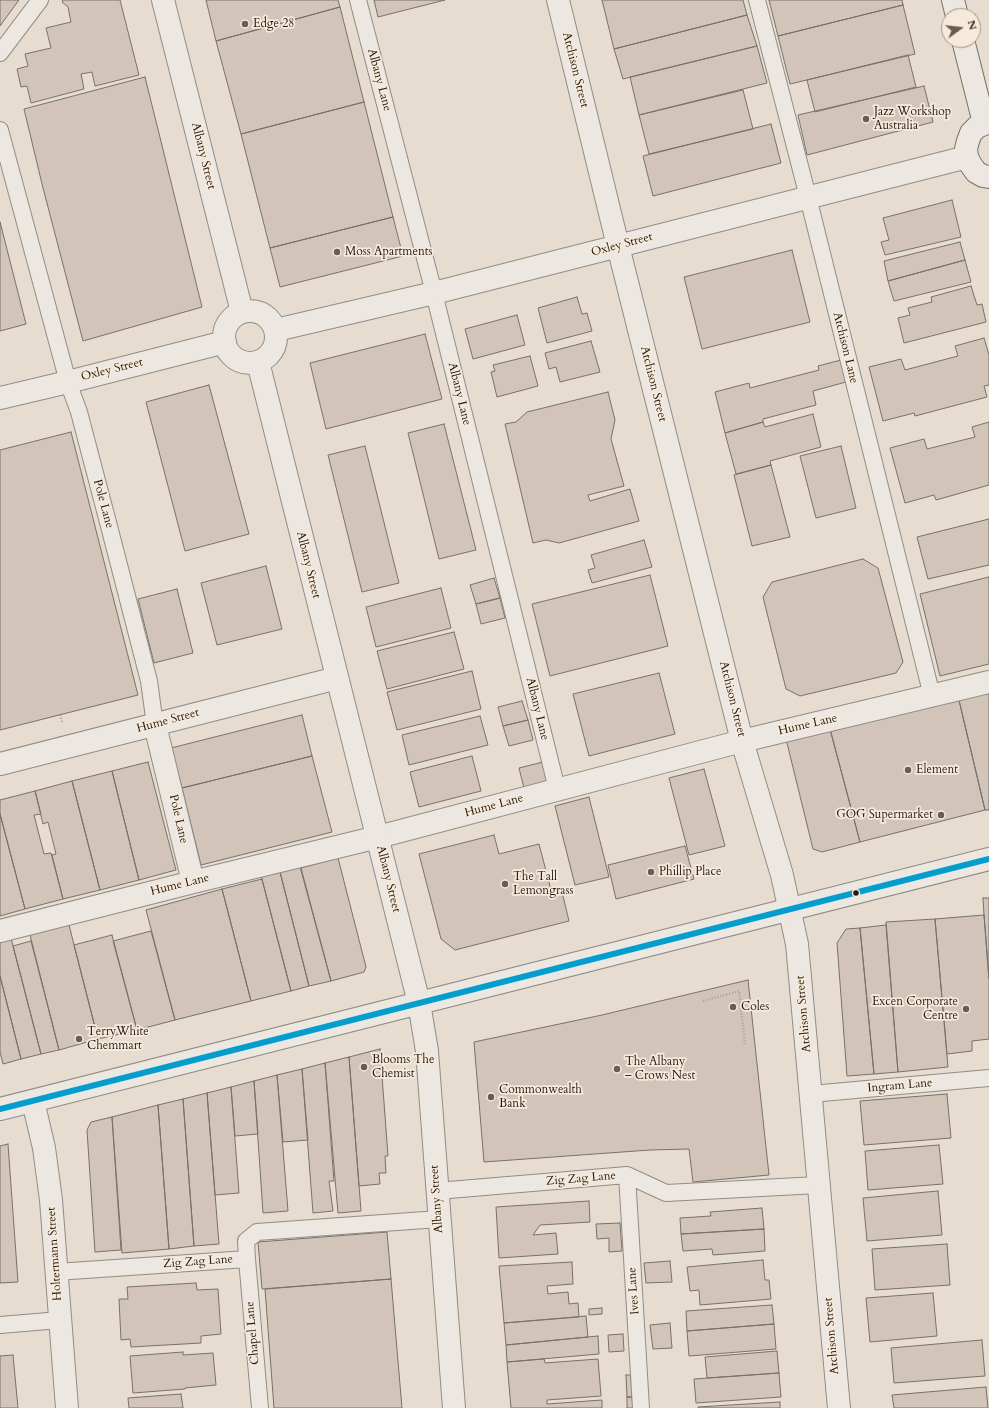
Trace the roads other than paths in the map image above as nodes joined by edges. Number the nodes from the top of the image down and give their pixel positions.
1 (40, 0) edge
2 (163, 0) edge
3 (358, 0) edge
4 (558, 0) edge
5 (757, 0) edge
6 (965, 48) edge
7 (0, 53) edge
8 (987, 123) edge
9 (0, 130) edge
10 (967, 157) junction
11 (989, 178) edge
12 (808, 197) junction
13 (618, 246) junction
14 (434, 292) junction
15 (242, 312) junction
16 (276, 330) junction
17 (225, 342) junction
18 (258, 362) junction
19 (68, 382) junction
20 (0, 398) edge
21 (337, 678) junction
22 (989, 682) edge
23 (932, 696) junction
24 (155, 725) junction
25 (742, 741) junction
26 (0, 764) edge
27 (557, 789) junction
28 (378, 837) junction
29 (989, 859) edge
30 (193, 882) junction
31 (790, 909) junction
32 (0, 931) edge
33 (419, 1003) junction
34 (989, 1078) edge
35 (811, 1094) junction
36 (33, 1101) junction
37 (0, 1109) edge
38 (627, 1175) junction
39 (818, 1185) junction
40 (437, 1191) junction
41 (439, 1219) junction
42 (247, 1259) junction
43 (56, 1272) junction
44 (60, 1320) junction
45 (0, 1325) edge
46 (67, 1408) edge
47 (260, 1408) edge
48 (454, 1408) edge
49 (641, 1408) edge
50 (839, 1408) edge

1 - 7 lane
2 - 15 street, Albany Street
3 - 14 lane, Albany Lane
4 - 13 street, Atchison Street
5 - 12 lane, Atchison Lane
6 - 8 street
8 - 10 street
9 - 19 lane, Pole Lane
10 - 11 street
10 - 12 street, Oxley Street
12 - 13 street, Oxley Street
12 - 23 lane, Atchison Lane
13 - 14 street, Oxley Street
13 - 25 street, Atchison Street
14 - 16 street, Oxley Street
14 - 27 lane, Albany Lane
15 - 16 street
15 - 17 street
16 - 18 street
17 - 18 street
17 - 19 street, Oxley Street
18 - 21 street, Albany Street
19 - 20 street, Oxley Street
19 - 24 lane, Pole Lane
21 - 24 street, Hume Street
21 - 28 street, Albany Street
22 - 23 street, Hume Lane
23 - 25 street, Hume Lane
24 - 26 street, Hume Street
24 - 30 street, Pole Lane
25 - 27 street, Hume Lane
25 - 31 street, Atchison Street
27 - 28 street, Hume Lane
28 - 30 street, Hume Lane
28 - 33 street, Albany Street
29 - 31 street
30 - 32 street, Hume Lane
31 - 33 street
31 - 35 street, Atchison Street
33 - 36 street
33 - 40 street, Albany Street
34 - 35 lane, Ingram Lane
35 - 39 street, Atchison Street
36 - 37 street
36 - 43 street, Holtermann Street
38 - 39 lane, Zig Zag Lane
38 - 40 lane, Zig Zag Lane
38 - 49 lane, Ives Lane
39 - 50 street, Atchison Street
40 - 41 street, Albany Street
41 - 42 lane, Zig Zag Lane
41 - 48 street, Albany Street
42 - 43 lane, Zig Zag Lane
42 - 47 lane, Chapel Lane
43 - 44 street, Holtermann Street
44 - 45 lane
44 - 46 street, Holtermann Street

